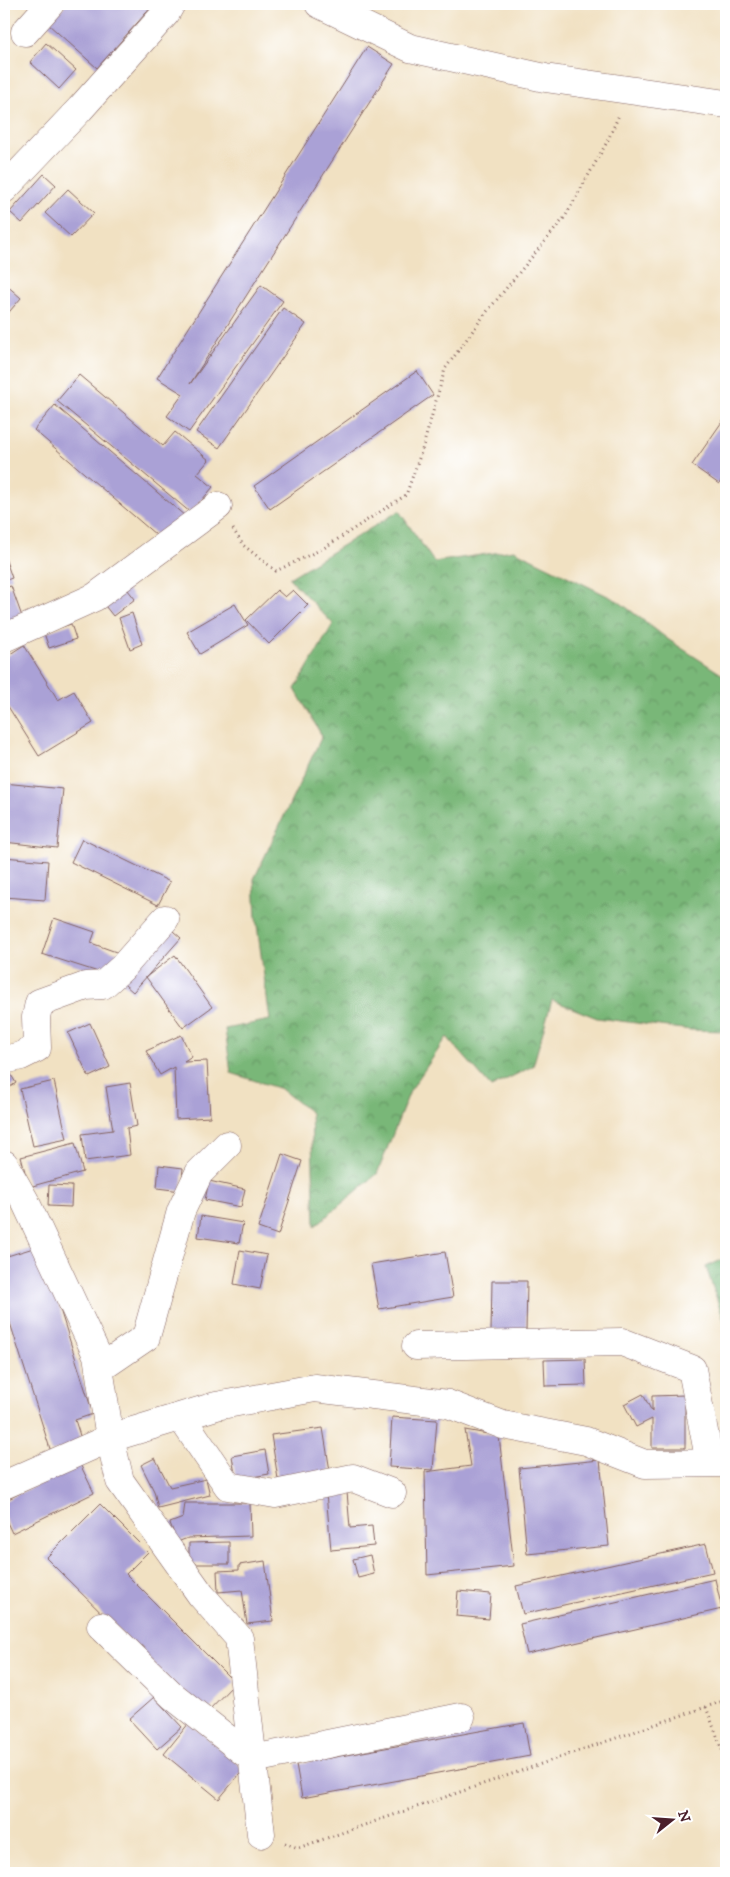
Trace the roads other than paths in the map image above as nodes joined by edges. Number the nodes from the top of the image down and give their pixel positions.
1 (50, 4) edge
2 (171, 4) edge
3 (326, 5) edge
4 (25, 32) dead end
5 (726, 104) edge
6 (4, 189) edge
7 (218, 506) road end
8 (4, 638) edge
9 (165, 918) dead end
10 (4, 1060) edge
11 (227, 1145) dead end
12 (4, 1164) edge
13 (416, 1346) dead end
14 (99, 1369) junction
15 (181, 1417) junction
16 (110, 1438) junction
17 (718, 1463) edge
18 (4, 1486) edge
19 (392, 1493) dead end
20 (101, 1626) dead end
21 (461, 1717) dead end
22 (253, 1759) junction
23 (262, 1834) road end

1 - 4 street
2 - 6 street
3 - 5 street
7 - 8 street
9 - 10 street
11 - 14 street
12 - 14 street
13 - 17 street
14 - 16 street
15 - 16 street
15 - 17 street
15 - 19 street
16 - 18 street
16 - 22 street
20 - 22 street
21 - 22 street
22 - 23 street

